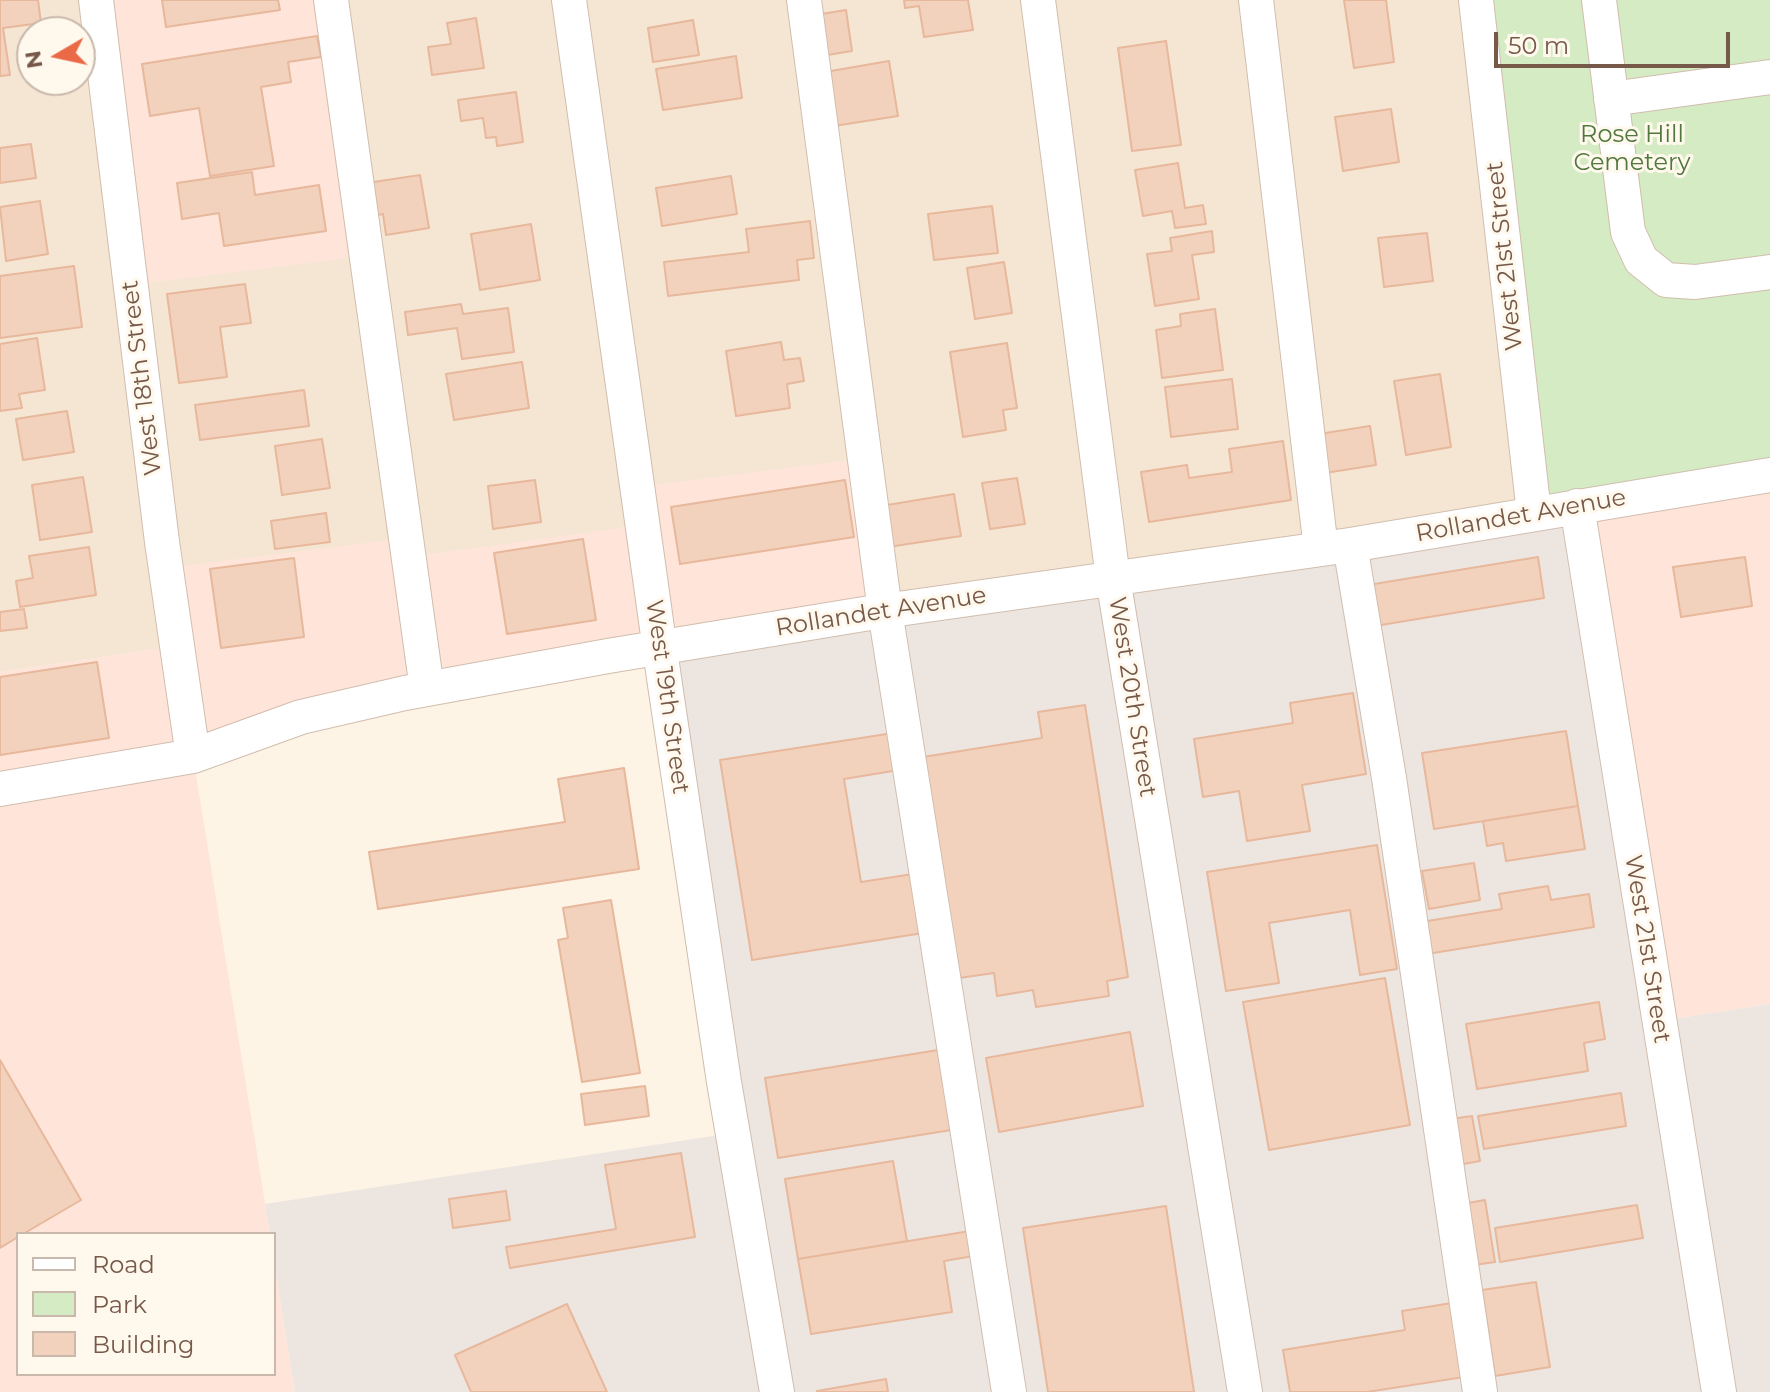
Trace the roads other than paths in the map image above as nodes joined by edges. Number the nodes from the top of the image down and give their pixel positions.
1 (96, 0) edge
2 (331, 0) edge
3 (569, 0) edge
4 (804, 0) edge
5 (1038, 0) edge
6 (1256, 0) edge
7 (1476, 0) edge
8 (1599, 0) edge
9 (1770, 77) edge
10 (1611, 99) junction
11 (1770, 272) edge
12 (1770, 475) edge
13 (1577, 506) junction
14 (1534, 513) junction
15 (1335, 547) junction
16 (1113, 578) junction
17 (885, 611) junction
18 (660, 648) junction
19 (427, 689) junction
20 (193, 756) junction
21 (0, 789) edge
22 (777, 1392) edge
23 (1009, 1392) edge
24 (1245, 1392) edge
25 (1480, 1392) edge
26 (1719, 1392) edge

1 - 20 street, West 18th Street
2 - 19 street
3 - 18 street, West 19th Street
4 - 17 street
5 - 16 street, West 20th Street
6 - 15 street
7 - 14 street, West 21st Street
8 - 10 street
9 - 10 street
10 - 11 street
12 - 13 street, Rollandet Avenue
13 - 14 street, Rollandet Avenue
13 - 26 street, West 21st Street
14 - 15 street, Rollandet Avenue
15 - 16 street, Rollandet Avenue
15 - 25 street
16 - 17 street, Rollandet Avenue
16 - 24 street, West 20th Street
17 - 18 street, Rollandet Avenue
17 - 23 street
18 - 19 street, Rollandet Avenue
18 - 22 street, West 19th Street
19 - 20 street, Rollandet Avenue
20 - 21 street, Rollandet Avenue

